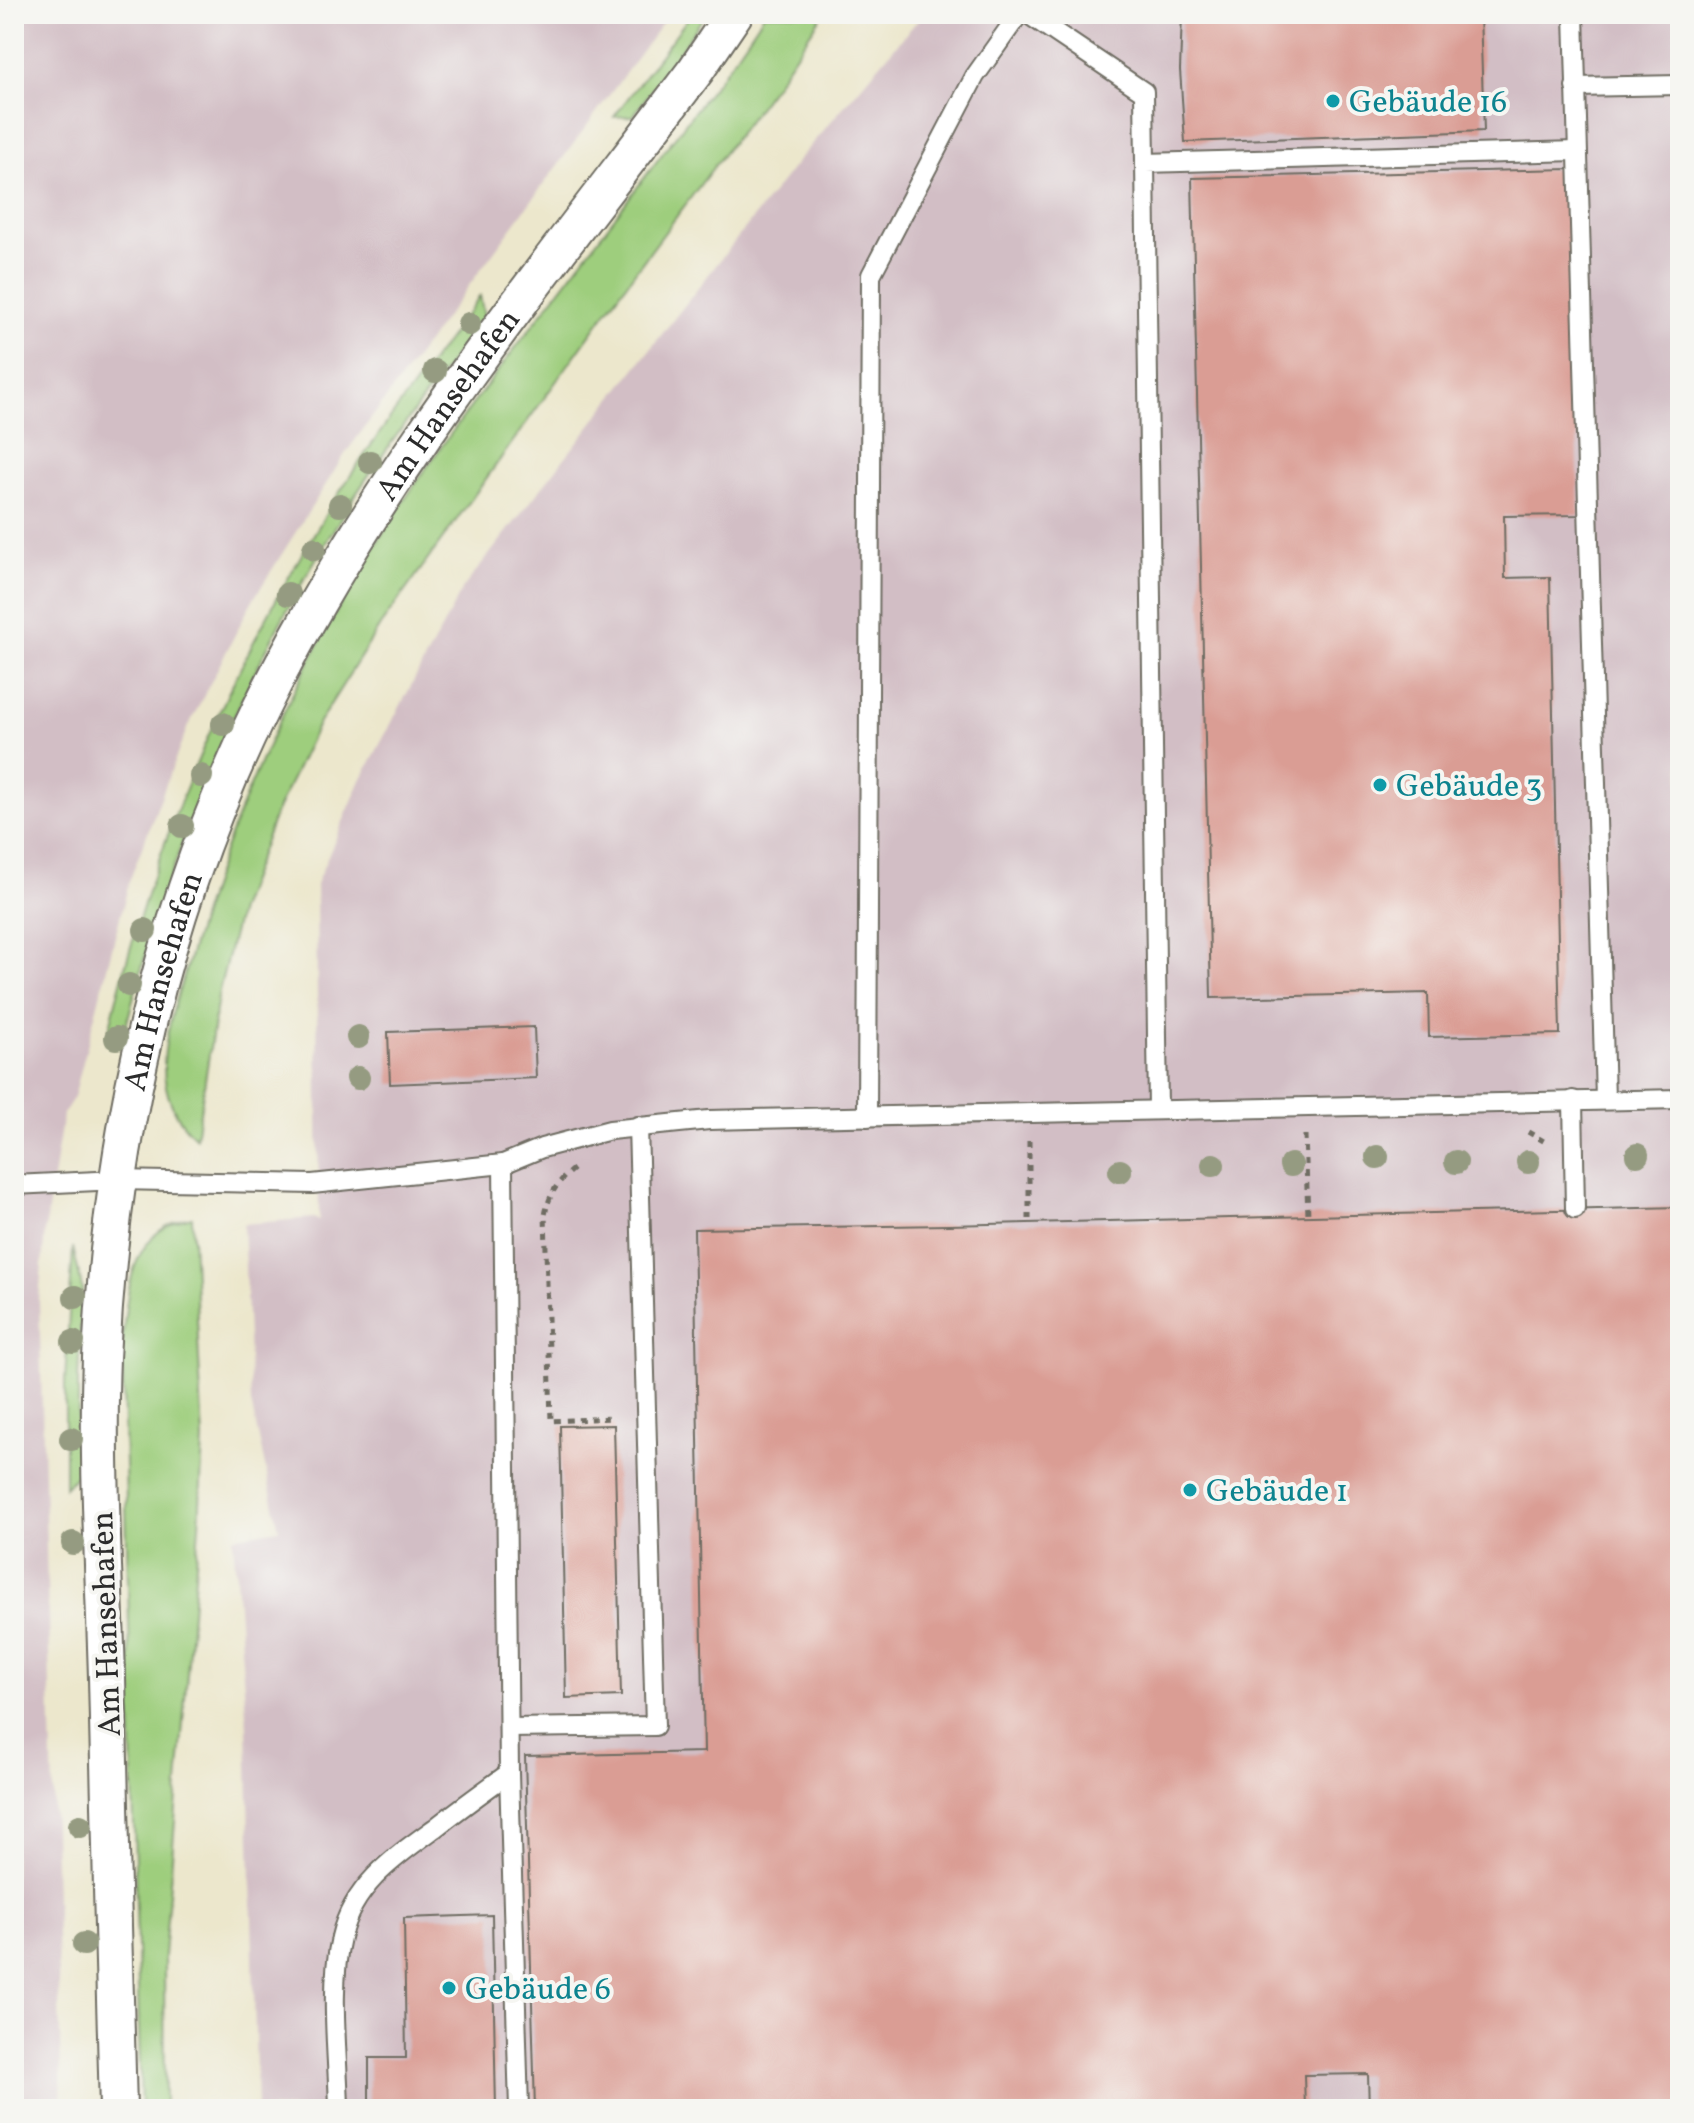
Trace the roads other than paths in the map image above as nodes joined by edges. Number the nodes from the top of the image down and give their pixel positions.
1 (734, 14) edge
2 (1019, 14) edge
3 (1028, 14) edge
4 (1574, 14) edge
5 (1680, 85) edge
6 (1575, 87) junction
7 (1576, 151) junction
8 (1145, 163) junction
9 (1605, 1099) junction
10 (1680, 1099) edge
11 (1573, 1100) junction
12 (1158, 1109) junction
13 (867, 1117) junction
14 (638, 1126) junction
15 (503, 1164) junction
16 (118, 1180) junction
17 (14, 1185) edge
18 (1575, 1209) dead end
19 (509, 1728) junction
20 (509, 1773) junction
21 (118, 2109) edge
22 (339, 2109) edge
23 (519, 2109) edge

1 - 16 street, Am Hansehafen
2 - 13 lane
3 - 8 lane
4 - 6 lane
5 - 6 lane
6 - 7 lane
7 - 8 lane
7 - 9 lane
8 - 12 lane
9 - 10 lane
9 - 11 lane
11 - 12 lane
11 - 18 lane
12 - 13 lane
13 - 14 lane
14 - 15 lane
14 - 19 lane
15 - 16 lane
15 - 19 lane
16 - 17 lane
16 - 21 street, Am Hansehafen
19 - 20 lane
20 - 22 lane
20 - 23 lane

